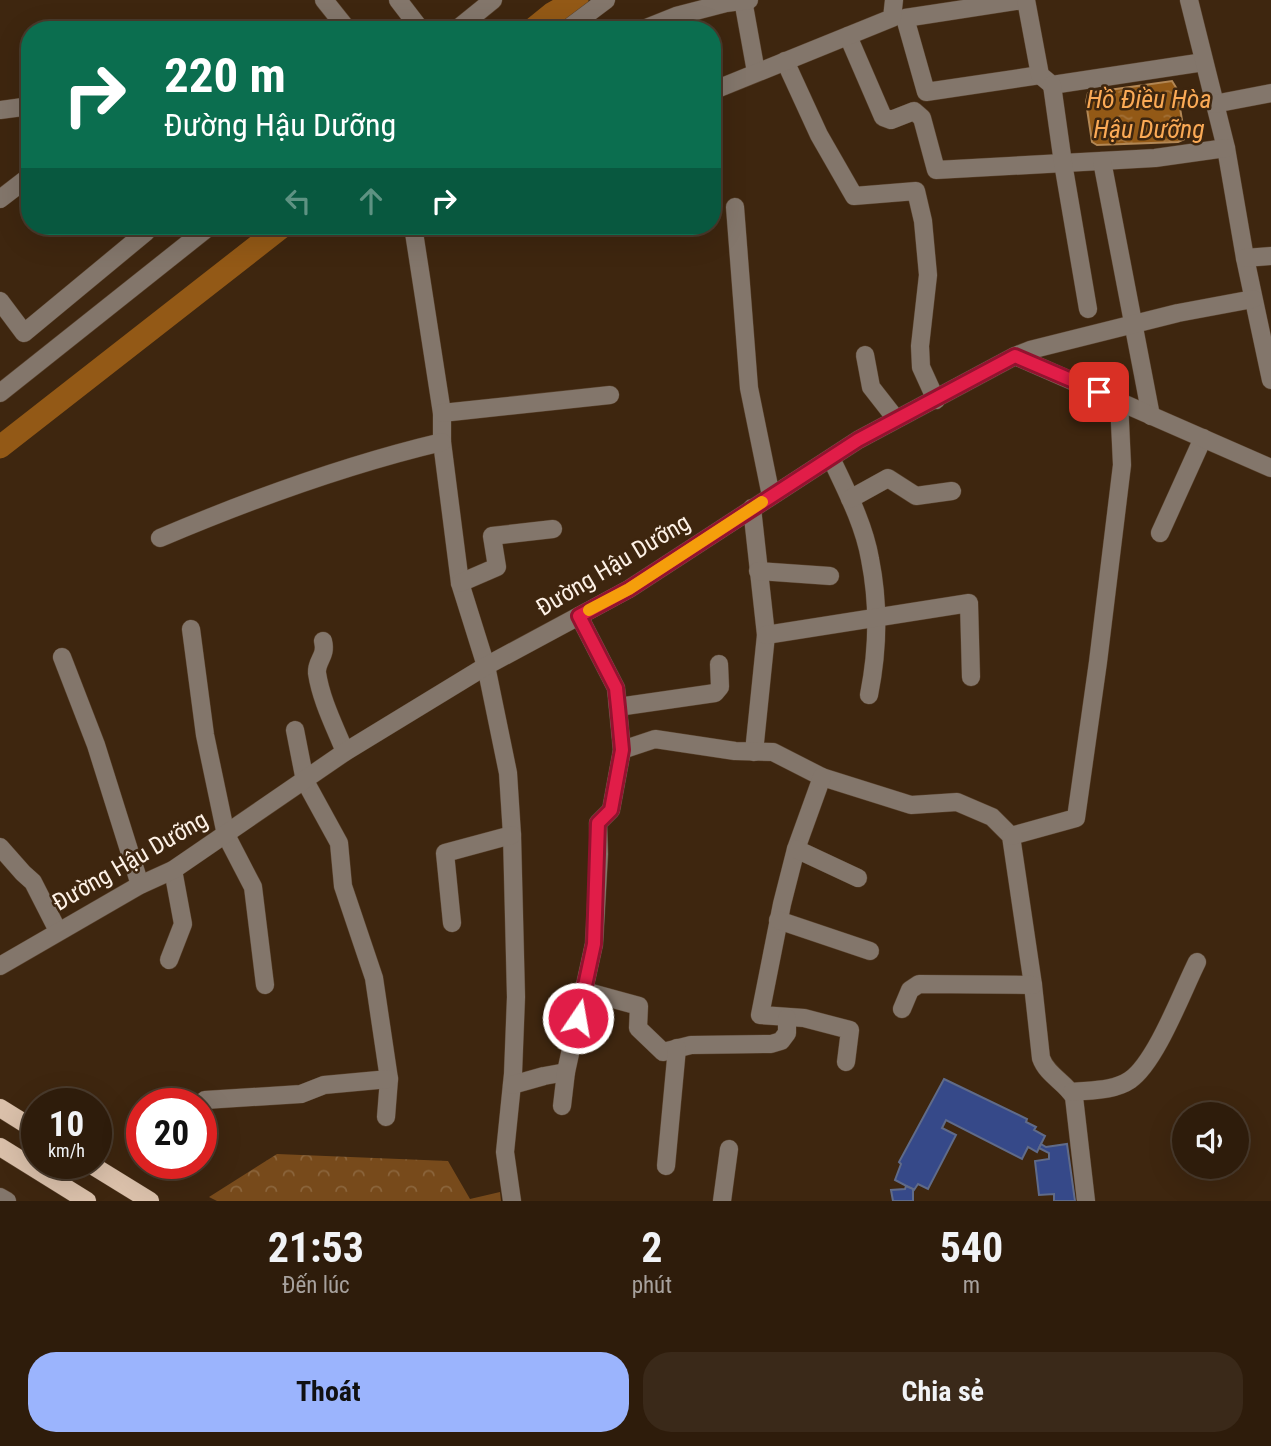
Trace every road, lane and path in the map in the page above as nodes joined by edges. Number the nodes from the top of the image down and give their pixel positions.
1 (324, 0) edge
2 (398, 0) edge
3 (493, 0) edge
4 (606, 0) edge
5 (894, 0) edge
6 (1025, 0) edge
7 (1189, 0) edge
8 (745, 1) edge
9 (341, 21) edge
10 (414, 21) edge
11 (467, 21) edge
12 (578, 21) edge
13 (683, 21) edge
14 (848, 36) junction
15 (785, 61) junction
16 (1204, 62) junction
17 (756, 72) junction
18 (1046, 80) junction
19 (721, 87) edge
20 (1271, 93) edge
21 (1214, 104) junction
22 (21, 107) edge
23 (0, 110) edge
24 (1226, 148) junction
25 (1101, 161) junction
26 (1063, 163) junction
27 (21, 183) edge
28 (0, 199) edge
29 (735, 207) dead end
30 (142, 235) edge
31 (199, 235) edge
32 (414, 235) edge
33 (1271, 256) edge
34 (1245, 258) junction
35 (1253, 299) junction
36 (0, 301) edge
37 (1088, 309) dead end
38 (1135, 324) junction
39 (865, 355) dead end
40 (1015, 356) junction
41 (1271, 380) edge
42 (0, 393) edge
43 (610, 395) dead end
44 (936, 400) junction
45 (1119, 401) junction
46 (442, 413) junction
47 (1151, 416) junction
48 (896, 419) junction
49 (1203, 438) junction
50 (442, 442) junction
51 (831, 458) junction
52 (1271, 468) edge
53 (952, 491) dead end
54 (771, 496) junction
55 (850, 499) junction
56 (752, 508) junction
57 (553, 529) dead end
58 (1160, 533) dead end
59 (160, 538) dead end
60 (758, 571) junction
61 (830, 576) dead end
62 (460, 583) junction
63 (579, 616) junction
64 (876, 619) junction
65 (191, 629) dead end
66 (766, 635) junction
67 (323, 641) dead end
68 (62, 657) dead end
69 (719, 664) dead end
70 (486, 666) junction
71 (971, 677) dead end
72 (869, 695) dead end
73 (618, 707) junction
74 (295, 730) dead end
75 (622, 750) junction
76 (345, 752) junction
77 (754, 752) junction
78 (822, 777) junction
79 (305, 781) junction
80 (226, 835) junction
81 (512, 835) junction
82 (1012, 836) junction
83 (0, 847) edge
84 (796, 849) junction
85 (173, 870) junction
86 (858, 878) dead end
87 (140, 885) junction
88 (778, 920) junction
89 (452, 923) dead end
90 (58, 931) junction
91 (870, 951) dead end
92 (169, 960) dead end
93 (1197, 962) dead end
94 (0, 966) edge
95 (265, 985) dead end
96 (1033, 985) junction
97 (584, 990) junction
98 (901, 1009) dead end
99 (787, 1018) junction
100 (677, 1048) junction
101 (846, 1062) dead end
102 (566, 1072) junction
103 (388, 1079) junction
104 (512, 1085) junction
105 (1072, 1093) junction
106 (217, 1099) edge
107 (562, 1106) dead end
108 (0, 1108) edge
109 (386, 1117) dead end
110 (21, 1121) edge
111 (0, 1134) edge
112 (0, 1147) edge
113 (21, 1148) edge
114 (730, 1149) dead end
115 (666, 1166) dead end
116 (112, 1178) edge
117 (68, 1179) edge
118 (0, 1197) edge
119 (7, 1201) edge
120 (86, 1201) edge
121 (97, 1201) edge
122 (150, 1201) edge
123 (512, 1201) edge
124 (722, 1201) edge
125 (1086, 1201) edge

1 - 9 street
2 - 10 street
3 - 11 street
4 - 12 street
5 - 14 street
6 - 18 street
6 - 18 street
7 - 16 street
8 - 13 street
8 - 17 street
14 - 15 street
14 - 26 street
15 - 17 street
15 - 44 street
16 - 18 street
16 - 21 street
17 - 19 street
18 - 26 street
20 - 21 street
21 - 24 street
22 - 23 street
24 - 25 street
24 - 34 street
25 - 26 street
25 - 38 street
26 - 37 street
27 - 28 street
29 - 54 street
30 - 36 street
31 - 42 street
32 - 46 street
33 - 34 street
34 - 35 street
35 - 38 street, Đường Hậu Dưỡng
35 - 41 street
38 - 40 street, Đường Hậu Dưỡng
38 - 47 street
39 - 48 street
40 - 44 street, Đường Hậu Dưỡng
40 - 45 street
43 - 46 street
44 - 48 street, Đường Hậu Dưỡng
45 - 47 street
45 - 82 street
46 - 50 street
47 - 49 street
48 - 51 street, Đường Hậu Dưỡng
49 - 52 street
49 - 58 street
50 - 59 street
50 - 62 street
51 - 54 street, Đường Hậu Dưỡng
51 - 55 street
53 - 55 street
54 - 56 street, Đường Hậu Dưỡng
55 - 64 street
56 - 60 street
56 - 63 street, Đường Hậu Dưỡng
57 - 62 street
60 - 61 street
60 - 66 street
62 - 70 street
63 - 70 street, Đường Hậu Dưỡng
63 - 73 street
64 - 66 street
64 - 71 street
64 - 72 street
65 - 80 street
66 - 77 street
67 - 76 street
68 - 87 street
69 - 73 street
70 - 76 street, Đường Hậu Dưỡng
70 - 81 street
73 - 75 street
74 - 79 street
75 - 77 street
75 - 97 street
76 - 79 street, Đường Hậu Dưỡng
77 - 78 street
78 - 82 street
78 - 84 street
79 - 80 street, Đường Hậu Dưỡng
79 - 103 street
80 - 85 street, Đường Hậu Dưỡng
80 - 95 street
81 - 89 street
81 - 104 street
82 - 96 street
83 - 90 street
84 - 86 street
84 - 88 street
85 - 87 street, Đường Hậu Dưỡng
85 - 92 street
87 - 90 street, Đường Hậu Dưỡng
88 - 91 street
88 - 99 street
90 - 94 street, Đường Hậu Dưỡng
93 - 105 street
96 - 98 street
96 - 105 street
97 - 100 street
97 - 102 street
99 - 100 street
99 - 101 street
100 - 115 street
102 - 104 street
102 - 107 street
103 - 106 street
103 - 109 street
104 - 123 street
105 - 125 street
108 - 110 main road
111 - 113 main road
112 - 120 main road
114 - 124 street
116 - 122 main road
117 - 121 main road
118 - 119 street

